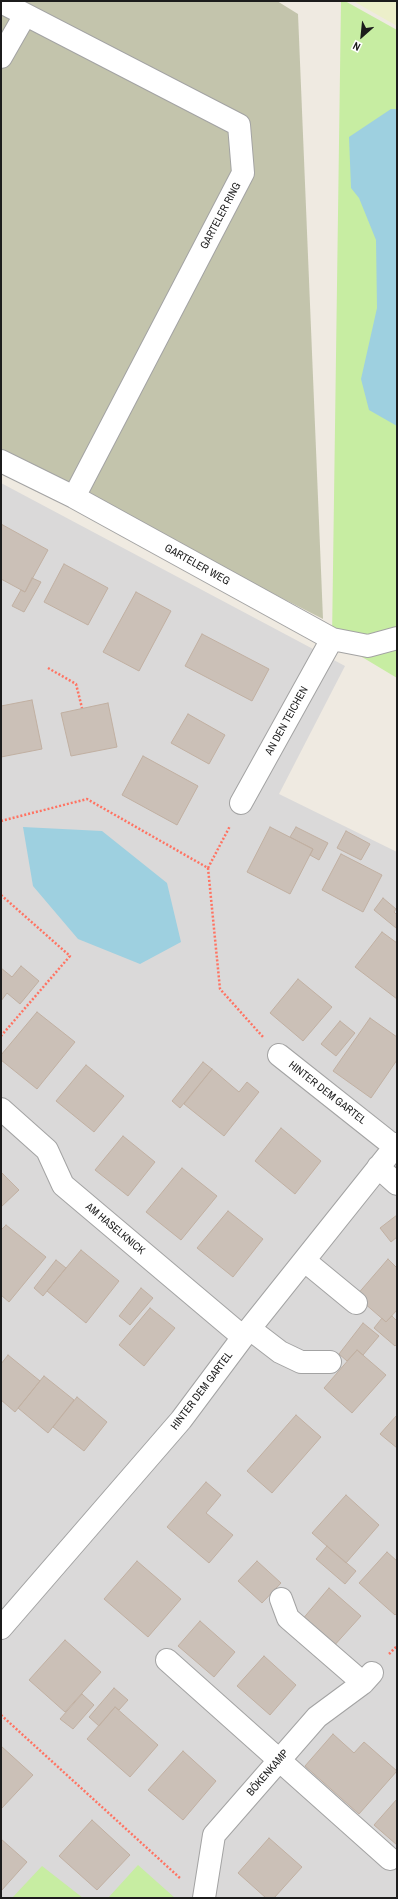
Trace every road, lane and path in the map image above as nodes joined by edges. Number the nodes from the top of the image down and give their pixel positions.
1 (1, 2) edge
2 (25, 14) junction
3 (1, 56) edge
4 (1, 461) edge
5 (74, 497) junction
6 (397, 638) edge
7 (332, 639) junction
8 (48, 668) dead end
9 (82, 708) dead end
10 (242, 803) joint
11 (1, 820) edge
12 (208, 868) junction
13 (1, 895) edge
14 (1, 1036) edge
15 (279, 1055) joint
16 (1, 1109) edge
17 (396, 1145) edge
18 (378, 1167) junction
19 (397, 1184) edge
20 (305, 1261) junction
21 (356, 1303) dead end
22 (246, 1333) junction
23 (330, 1362) dead end
24 (281, 1599) dead end
25 (1, 1628) edge
26 (168, 1660) dead end
27 (1, 1715) edge
28 (280, 1759) junction
29 (390, 1859) dead end
30 (184, 1882) dead end
31 (204, 1898) edge

1 - 2 street, GARTELER RING
2 - 3 street
2 - 5 street, GARTELER RING
4 - 5 street, GARTELER WEG
5 - 7 street, GARTELER WEG
6 - 7 street, GARTELER WEG
7 - 10 street, AN DEN TEICHEN
8 - 9 path
10 - 12 path
11 - 12 path
12 - 15 path
13 - 14 path
15 - 17 street, HINTER DEM GARTEL
16 - 22 street, AM HASELKNICK
17 - 18 street, HINTER DEM GARTEL
18 - 19 street
18 - 20 street, HINTER DEM GARTEL
20 - 21 street
20 - 22 street, HINTER DEM GARTEL
22 - 23 street, AM HASELKNICK
22 - 25 street, HINTER DEM GARTEL
24 - 28 street, BÖKENKAMP
26 - 28 street
27 - 30 path
28 - 29 street
28 - 31 street, BÖKENKAMP

